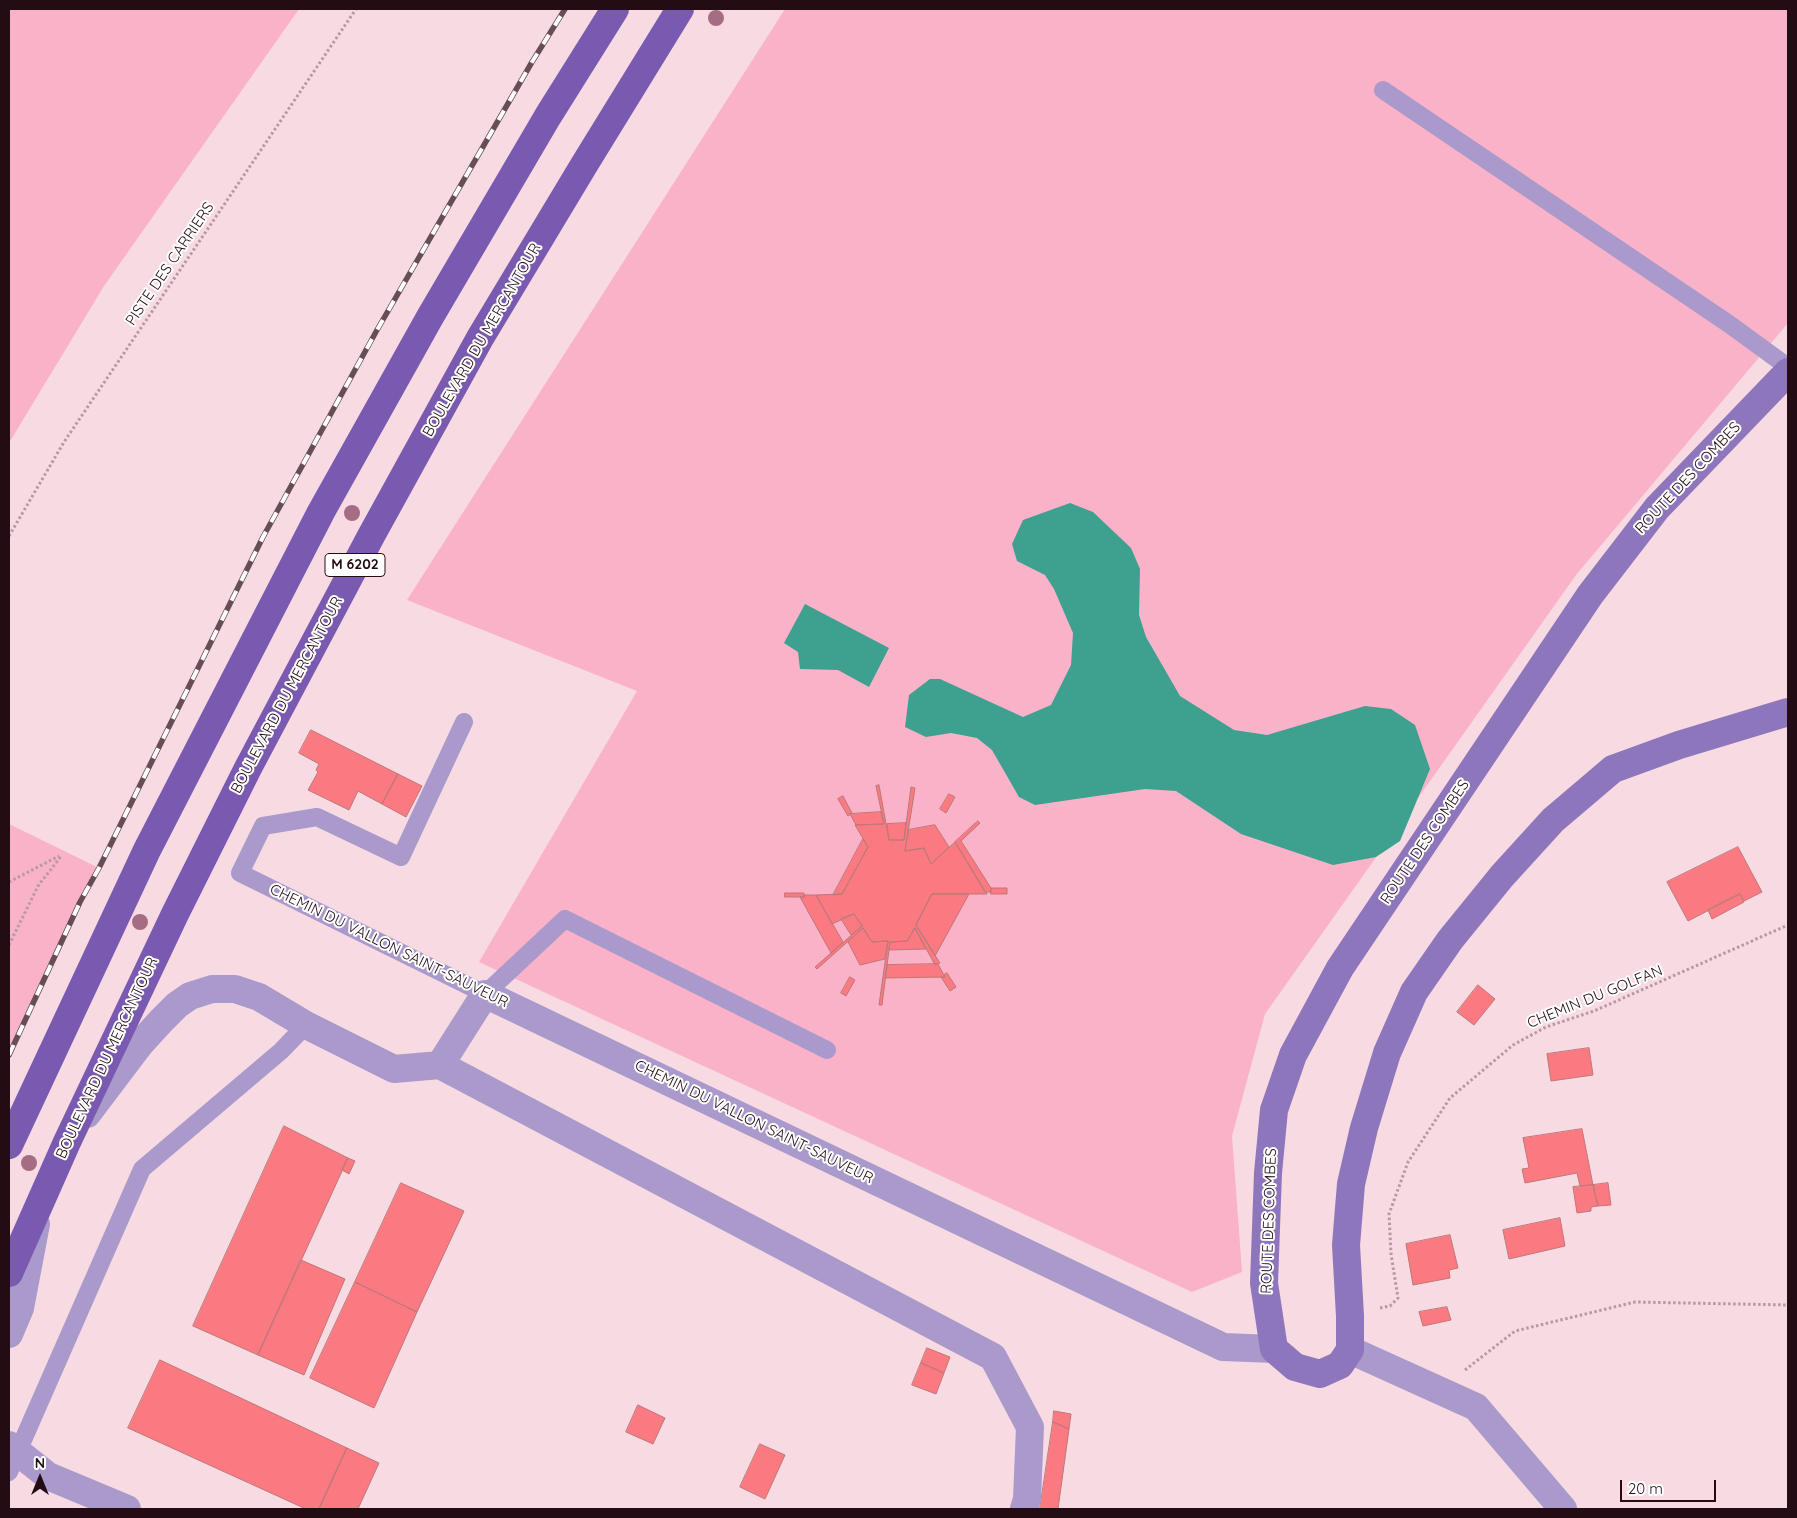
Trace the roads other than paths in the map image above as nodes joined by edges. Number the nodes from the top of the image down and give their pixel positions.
1 (615, 9) edge
2 (680, 9) edge
3 (1383, 90) dead end
4 (1788, 367) edge
5 (1788, 372) edge
6 (1788, 712) edge
7 (464, 722) dead end
8 (485, 994) junction
9 (306, 1025) junction
10 (827, 1050) dead end
11 (440, 1065) junction
12 (67, 1142) junction
13 (9, 1146) edge
14 (41, 1200) junction
15 (9, 1273) edge
16 (9, 1334) edge
17 (1274, 1349) junction
18 (1350, 1350) junction
19 (12, 1456) edge
20 (127, 1509) edge
21 (1024, 1509) edge
22 (1563, 1509) edge

1 - 13 main road
2 - 12 main road, BOULEVARD DU MERCANTOUR / M 6202
3 - 4 lane
5 - 17 main road, ROUTE DES COMBES
6 - 18 main road
7 - 8 lane, CHEMIN DU VALLON SAINT-SAUVEUR
8 - 10 lane
8 - 11 street
8 - 17 street, CHEMIN DU VALLON SAINT-SAUVEUR
9 - 11 street
9 - 12 street
9 - 19 lane
11 - 21 street
12 - 14 main road, BOULEVARD DU MERCANTOUR / M 6202
14 - 15 main road, BOULEVARD DU MERCANTOUR / M 6202
14 - 16 street
17 - 18 main road
18 - 22 street
19 - 20 street

